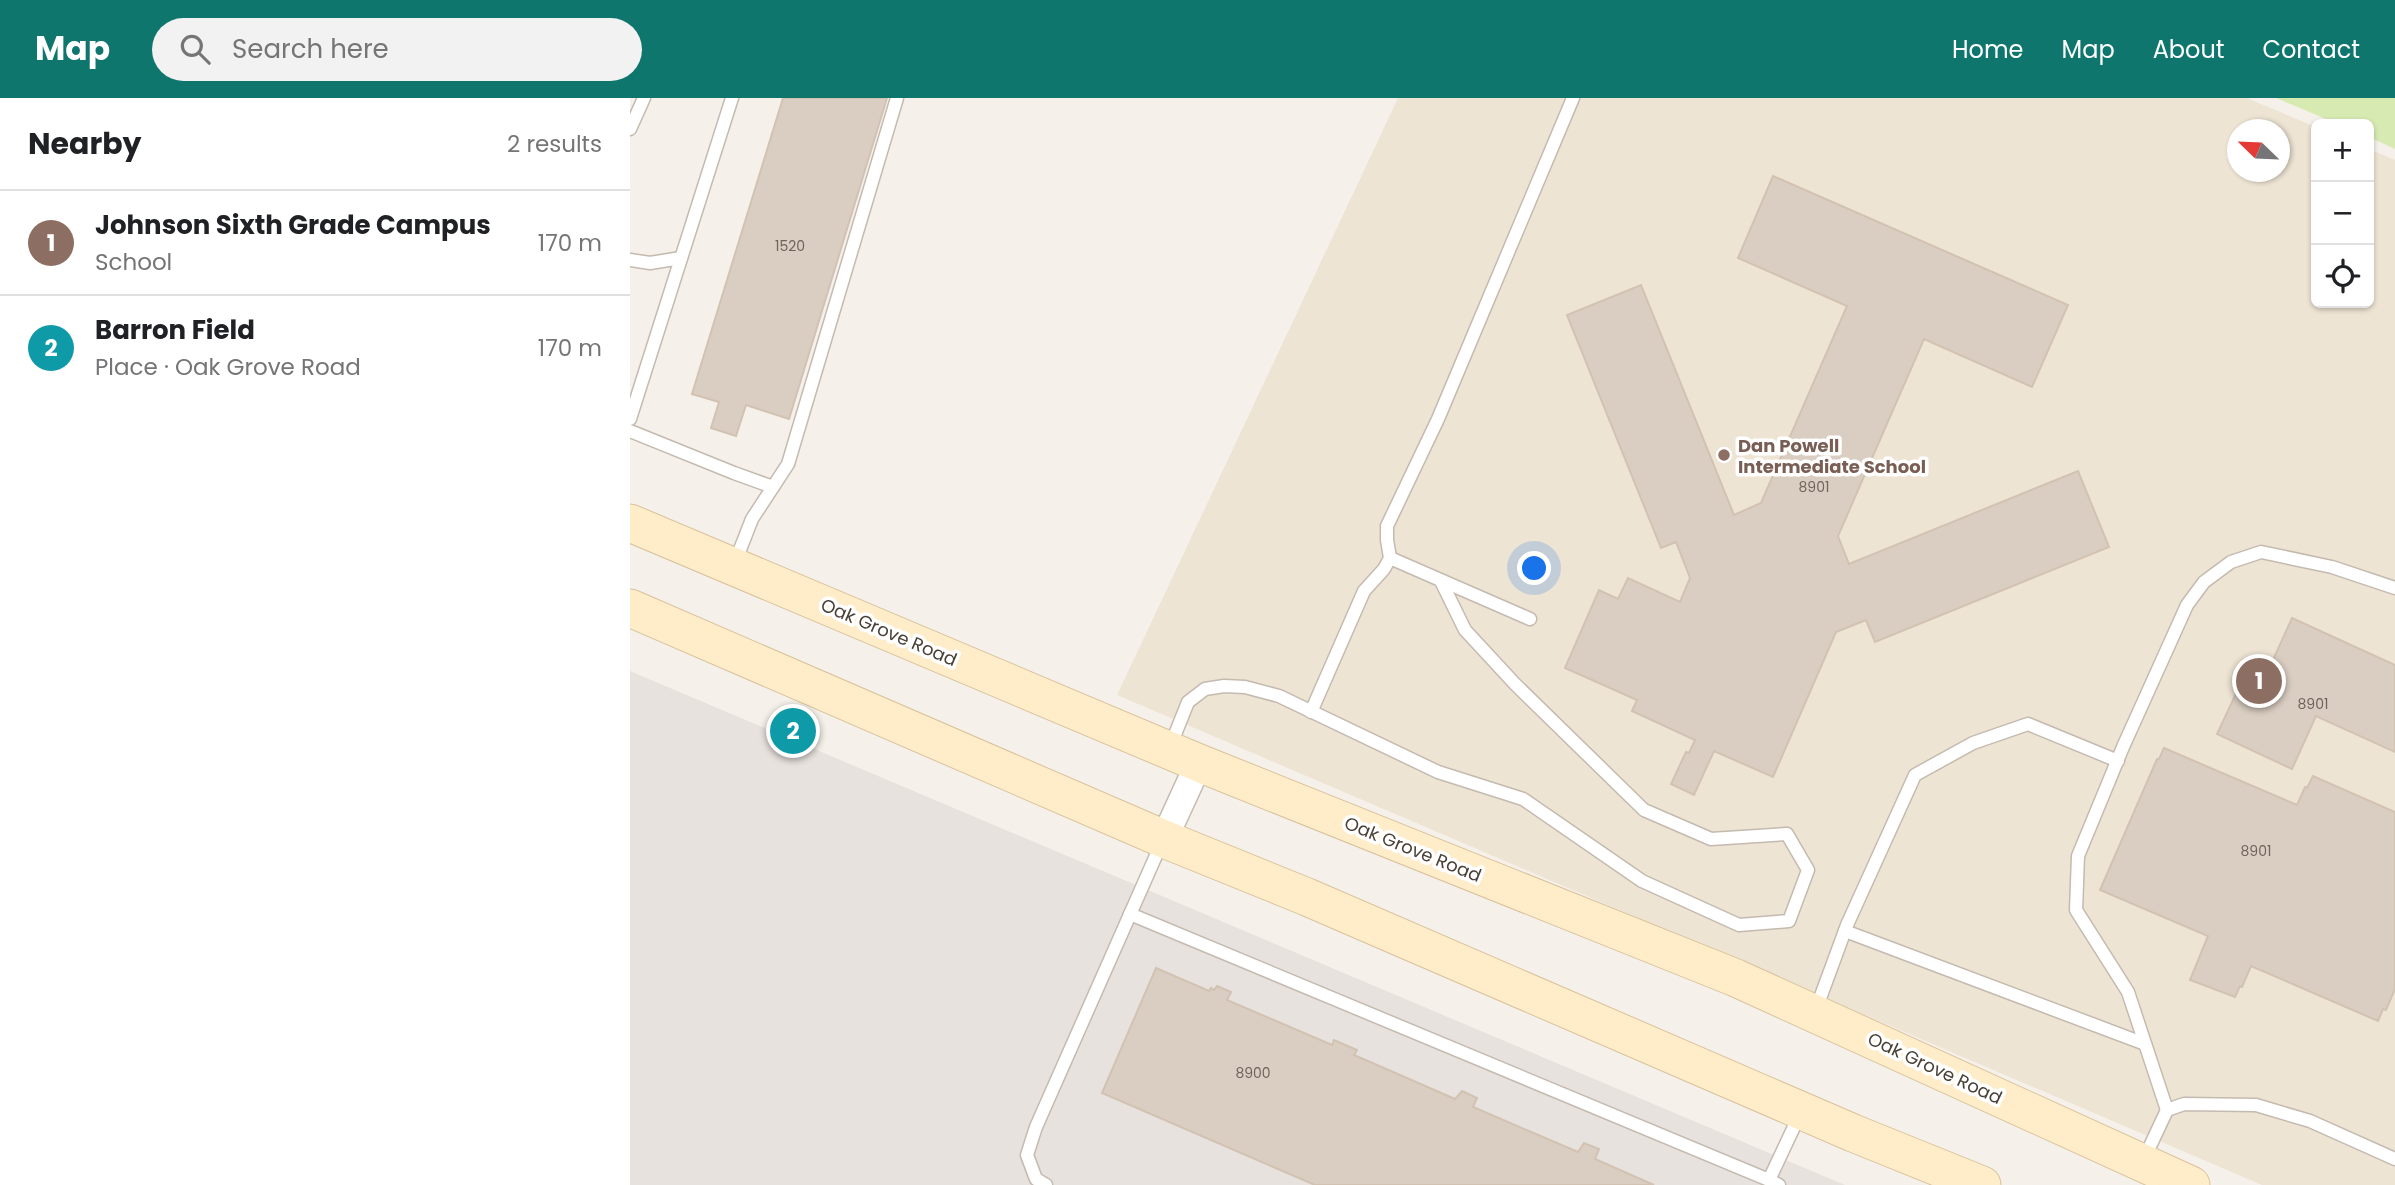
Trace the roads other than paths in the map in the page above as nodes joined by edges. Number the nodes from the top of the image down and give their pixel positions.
1 (644, 98) edge
2 (732, 98) edge
3 (897, 98) edge
4 (1573, 98) edge
5 (630, 129) edge
6 (681, 258) junction
7 (630, 260) edge
8 (630, 374) edge
9 (643, 379) junction
10 (630, 419) edge
11 (630, 431) edge
12 (774, 486) junction
13 (630, 523) edge
14 (1390, 558) junction
15 (733, 566) junction
16 (1441, 581) junction
17 (2395, 588) edge
18 (630, 608) edge
19 (1531, 619) dead end
20 (1311, 712) junction
21 (1184, 757) junction
22 (2118, 761) junction
23 (1164, 839) junction
24 (1130, 915) junction
25 (1845, 931) junction
26 (1815, 1014) junction
27 (2145, 1044) junction
28 (2168, 1110) junction
29 (1802, 1111) junction
30 (2395, 1159) edge
31 (2142, 1163) junction
32 (1774, 1183) edge
33 (1046, 1185) edge
34 (1982, 1185) edge
35 (2191, 1185) edge

1 - 5 lane
2 - 6 lane
3 - 12 lane
4 - 14 lane
6 - 7 lane
6 - 9 lane
8 - 9 lane
9 - 10 lane
11 - 12 lane
12 - 15 lane
13 - 15 street, Oak Grove Road
14 - 16 lane
14 - 20 lane
15 - 21 street, Oak Grove Road
16 - 19 lane
16 - 20 lane
17 - 22 lane
18 - 23 street
20 - 21 lane
21 - 23 street
21 - 26 street, Oak Grove Road
22 - 25 lane
22 - 27 lane
23 - 24 lane
23 - 29 street
24 - 32 lane
24 - 33 lane
25 - 26 lane
25 - 27 lane
26 - 31 street, Oak Grove Road
27 - 28 lane
28 - 30 lane
28 - 31 lane
29 - 32 lane
29 - 34 street
31 - 35 street, Oak Grove Road

